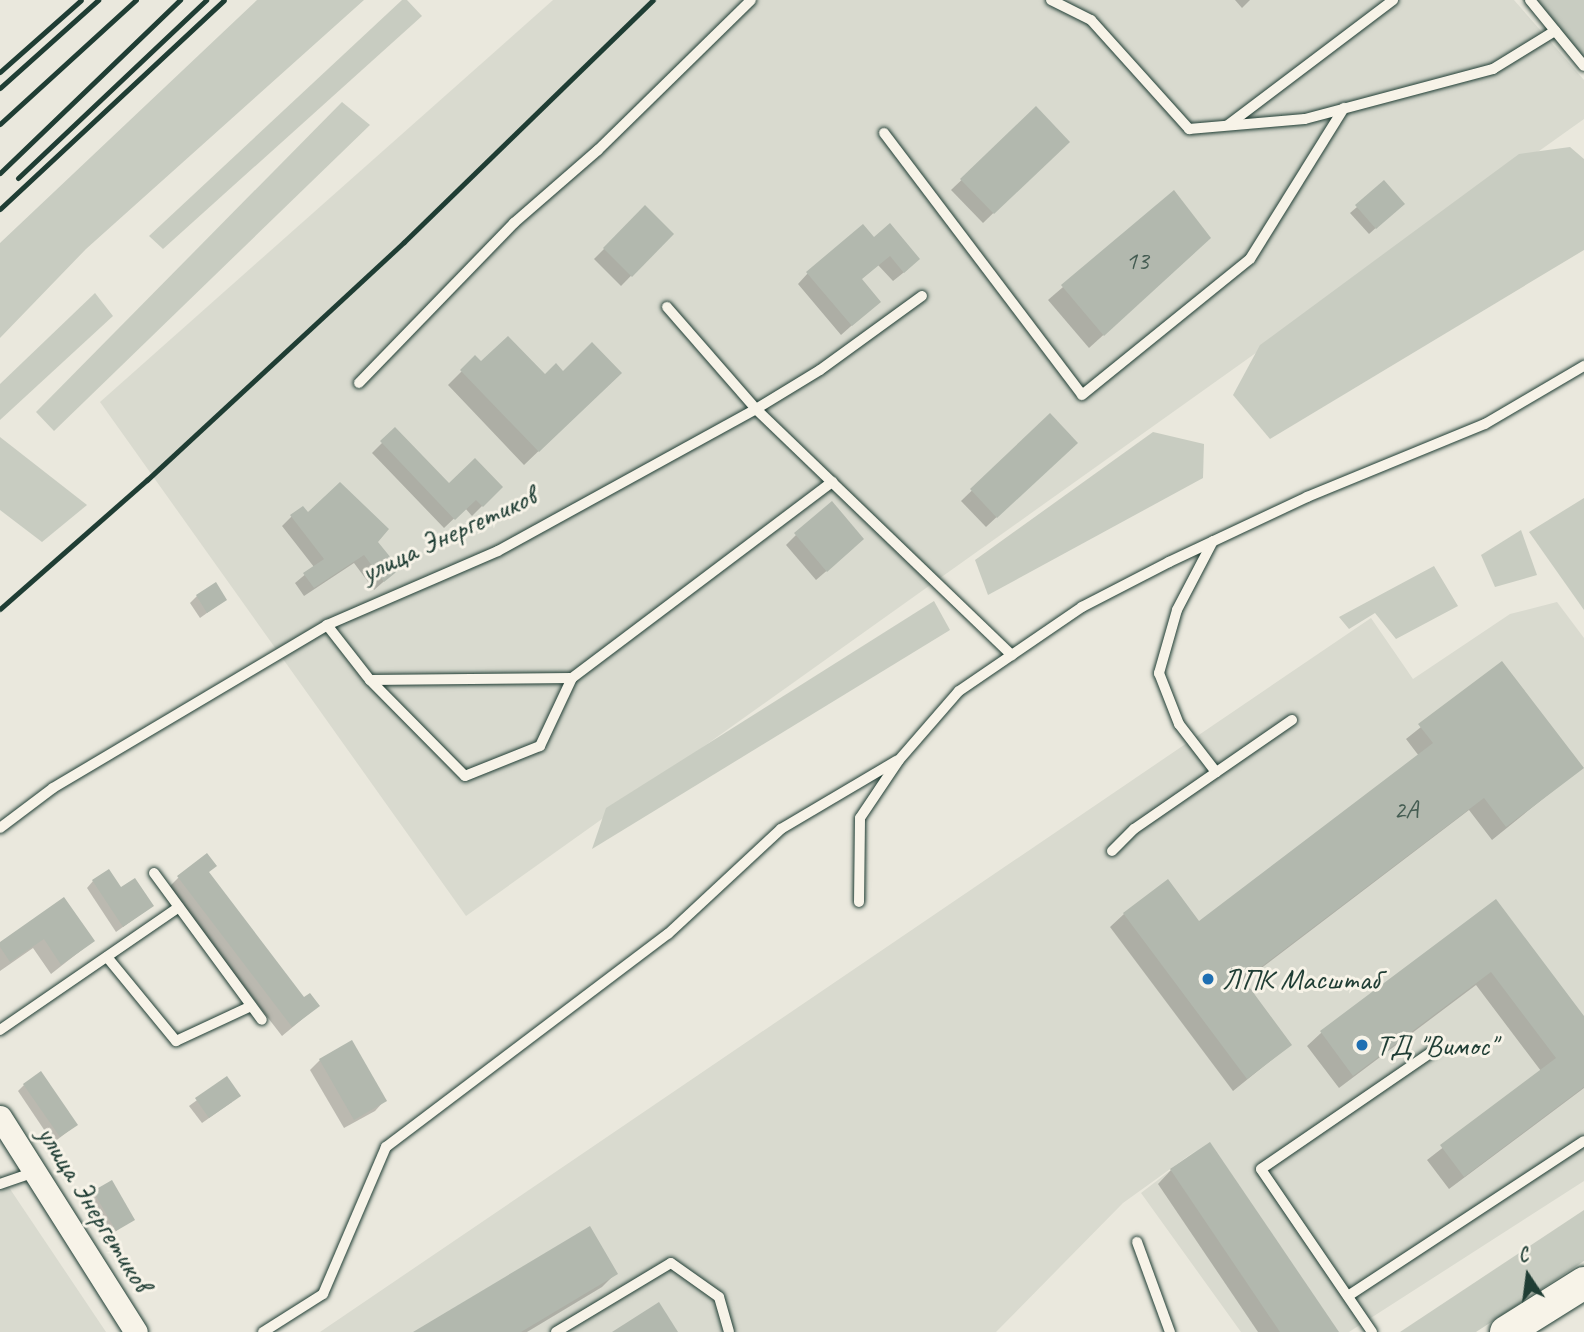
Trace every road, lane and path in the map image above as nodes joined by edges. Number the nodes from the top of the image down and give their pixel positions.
1 (751, 0) edge
2 (1051, 0) edge
3 (1393, 0) edge
4 (1530, 0) edge
5 (1555, 31) junction
6 (1584, 66) edge
7 (1344, 108) junction
8 (1227, 126) junction
9 (884, 134) dead end
10 (922, 296) dead end
11 (667, 307) dead end
12 (1584, 366) edge
13 (359, 383) dead end
14 (756, 409) junction
15 (832, 482) junction
16 (1213, 541) junction
17 (327, 625) junction
18 (1012, 655) junction
19 (572, 678) junction
20 (370, 680) junction
21 (1292, 720) dead end
22 (898, 760) junction
23 (1216, 772) junction
24 (0, 828) edge
25 (1112, 851) dead end
26 (154, 873) dead end
27 (859, 902) dead end
28 (179, 907) junction
29 (107, 957) junction
30 (251, 1006) junction
31 (262, 1020) dead end
32 (0, 1030) edge
33 (1436, 1049) dead end
34 (0, 1117) edge
35 (1584, 1141) edge
36 (34, 1172) junction
37 (0, 1184) edge
38 (1137, 1242) dead end
39 (1584, 1283) edge
40 (1348, 1296) junction
41 (136, 1332) edge
42 (263, 1332) edge
43 (556, 1332) edge
44 (729, 1332) edge
45 (1170, 1332) edge
46 (1372, 1332) edge
47 (1506, 1332) edge

1 - 13 lane
2 - 8 lane
3 - 8 lane
4 - 5 lane
5 - 6 lane
5 - 7 lane
7 - 8 lane
7 - 9 lane
10 - 14 lane, улица Энергетиков
11 - 14 lane
12 - 16 lane
14 - 15 lane
14 - 17 lane, улица Энергетиков
15 - 18 lane
15 - 19 lane
16 - 18 lane
16 - 23 lane
17 - 20 lane
17 - 24 lane, улица Энергетиков
18 - 22 lane
19 - 20 lane
19 - 20 lane
21 - 23 lane
22 - 27 lane
22 - 42 lane
23 - 25 lane
26 - 28 lane
28 - 29 lane
28 - 30 lane
29 - 30 lane
29 - 32 lane
30 - 31 lane
33 - 40 lane
34 - 36 street, улица Энергетиков
35 - 40 lane
36 - 37 lane
36 - 41 street, улица Энергетиков
38 - 45 lane
39 - 47 street
40 - 46 lane
43 - 44 lane

